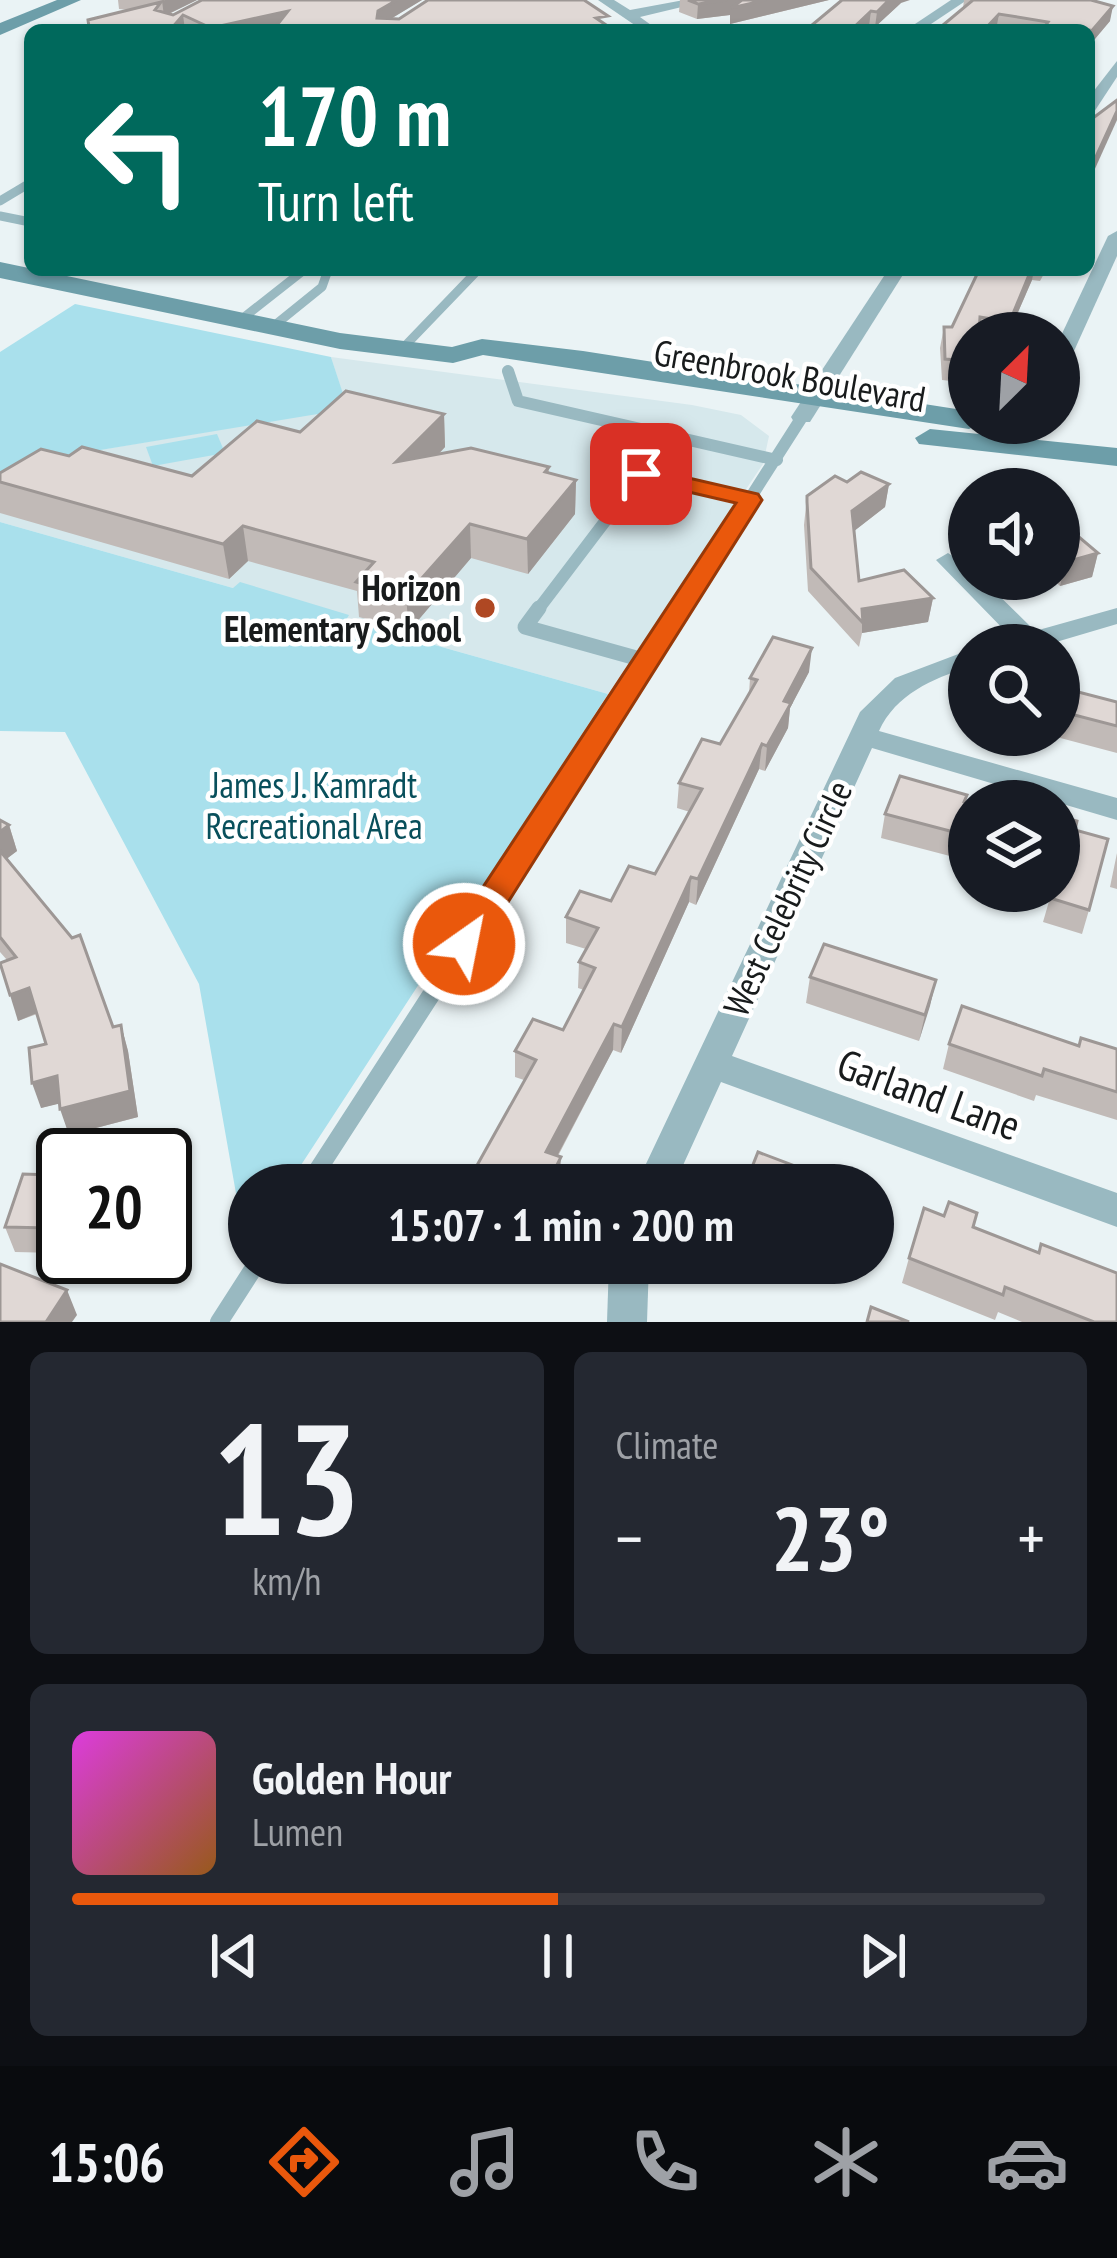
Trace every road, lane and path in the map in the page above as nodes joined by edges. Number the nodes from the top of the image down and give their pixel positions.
1 (72, 0) edge
2 (605, 0) edge
3 (704, 0) edge
4 (960, 0) edge
5 (627, 15) junction
6 (641, 24) edge
7 (922, 24) edge
8 (0, 30) edge
9 (1117, 65) edge
10 (1095, 108) edge
11 (1117, 236) edge
12 (27, 276) edge
13 (296, 276) edge
14 (326, 276) edge
15 (472, 276) edge
16 (893, 276) edge
17 (1080, 316) edge
18 (237, 323) junction
19 (270, 330) junction
20 (402, 349) junction
21 (453, 355) junction
22 (508, 371) junction
23 (809, 406) junction
24 (948, 418) edge
25 (1080, 429) edge
26 (1117, 432) edge
27 (1117, 457) edge
28 (777, 460) junction
29 (750, 500) junction
30 (985, 600) edge
31 (1117, 616) edge
32 (1006, 624) edge
33 (1080, 627) edge
34 (647, 662) junction
35 (948, 665) edge
36 (862, 736) junction
37 (1117, 809) edge
38 (711, 1063) junction
39 (322, 1164) edge
40 (665, 1164) edge
41 (1117, 1210) edge
42 (243, 1284) edge
43 (628, 1284) edge
44 (219, 1322) edge
45 (627, 1322) edge

1 - 8 main road
2 - 5 street
3 - 5 street
4 - 7 street
5 - 6 street
9 - 10 street
11 - 17 street
12 - 18 main road, Greenbrook Boulevard
13 - 18 lane
14 - 19 lane
15 - 20 lane
16 - 23 street
18 - 19 main road, Greenbrook Boulevard
19 - 20 main road, Greenbrook Boulevard
20 - 21 main road, Greenbrook Boulevard
21 - 22 main road, Greenbrook Boulevard
21 - 23 main road, Greenbrook Boulevard
22 - 23 main road, Greenbrook Boulevard
22 - 28 lane
23 - 24 main road, Greenbrook Boulevard
23 - 27 main road, Greenbrook Boulevard
23 - 28 lane
25 - 26 main road
28 - 29 lane
29 - 34 lane
29 - 34 lane
30 - 32 street
31 - 33 street
34 - 39 lane
35 - 36 street, West Celebrity Circle
36 - 37 street
36 - 38 street, West Celebrity Circle
38 - 40 street, West Celebrity Circle
38 - 41 street, Garland Lane
42 - 44 lane
43 - 45 street

